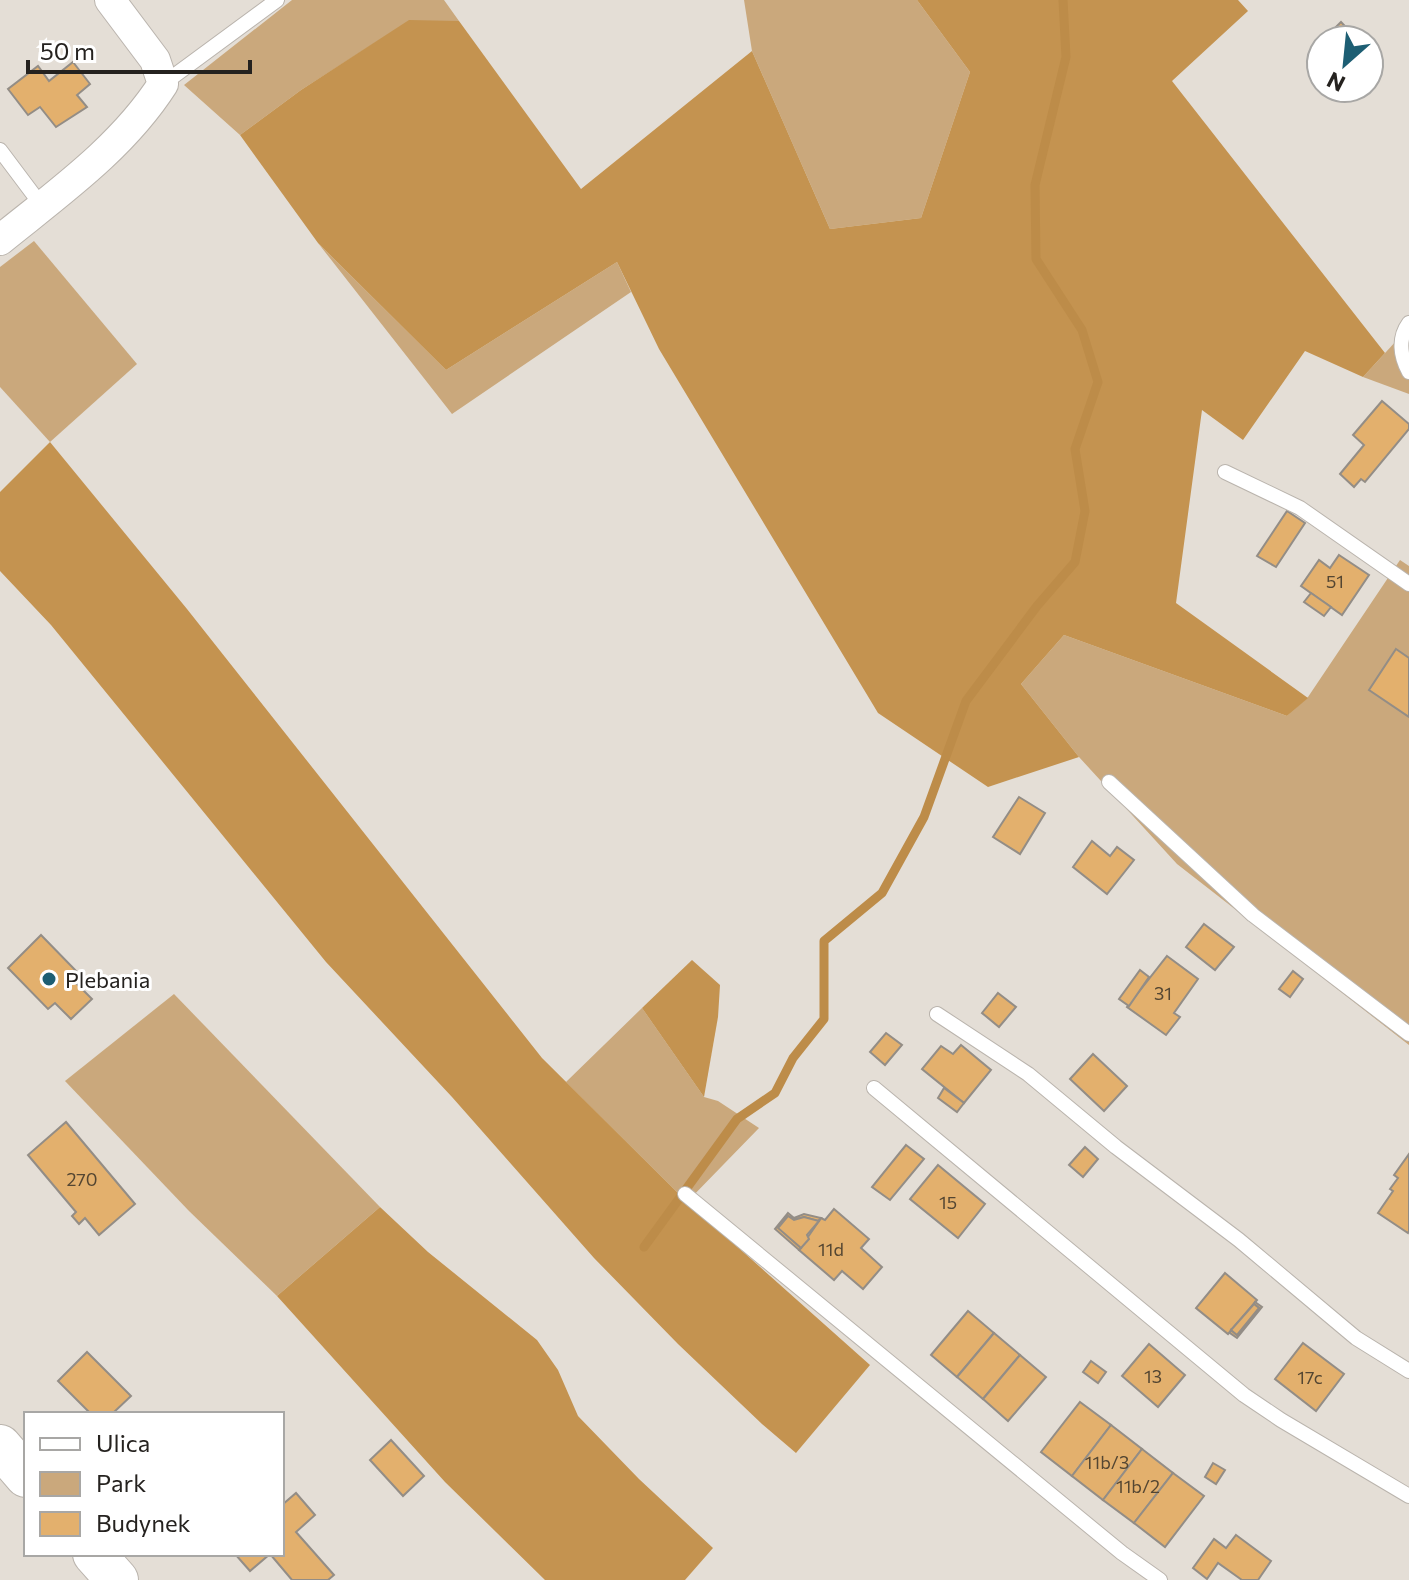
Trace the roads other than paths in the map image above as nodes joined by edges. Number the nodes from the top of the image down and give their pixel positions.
1 (110, 0) edge
2 (277, 0) edge
3 (163, 84) junction
4 (0, 150) edge
5 (42, 206) junction
6 (0, 240) edge
7 (1409, 323) edge
8 (1409, 372) edge
9 (1225, 472) dead end
10 (1409, 584) edge
11 (1109, 782) dead end
12 (937, 1014) dead end
13 (1409, 1034) edge
14 (874, 1088) dead end
15 (685, 1194) dead end
16 (1409, 1371) edge
17 (0, 1446) edge
18 (24, 1474) edge
19 (1409, 1496) edge
20 (1160, 1580) edge

1 - 3 street
2 - 3 lane
3 - 5 street
4 - 5 lane
5 - 6 street
7 - 8 lane
9 - 10 lane
11 - 13 lane
12 - 16 lane
14 - 19 lane
15 - 20 lane
17 - 18 street

